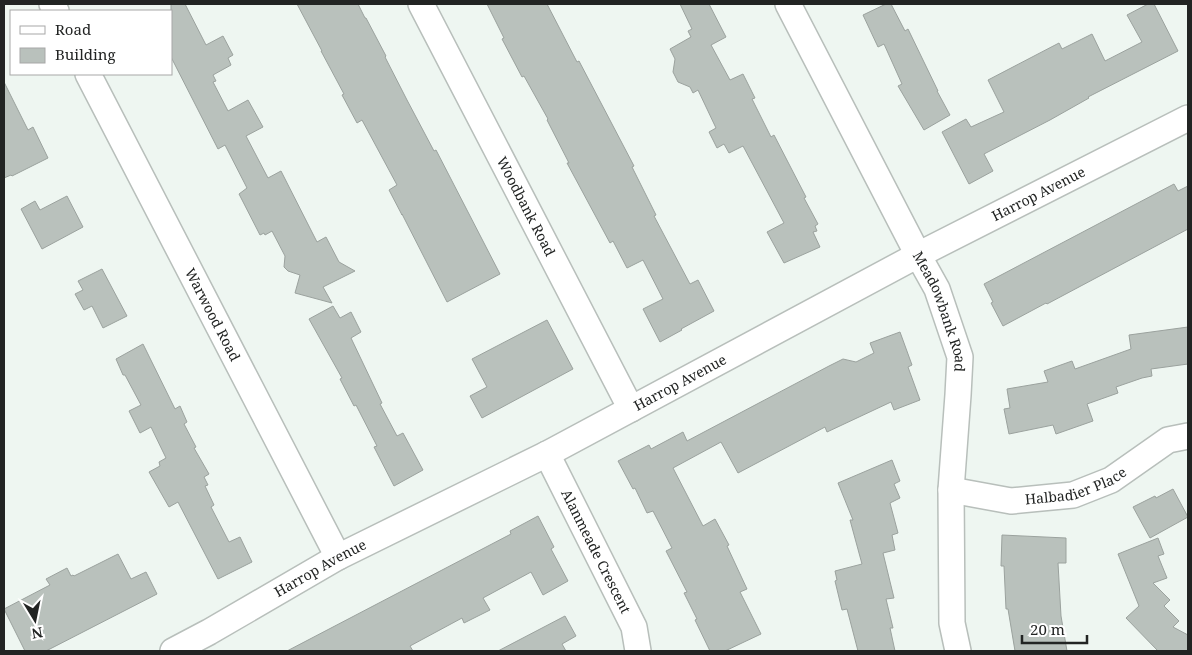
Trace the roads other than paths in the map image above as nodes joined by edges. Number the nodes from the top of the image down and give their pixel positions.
1 (421, 4) edge
2 (788, 4) edge
3 (89, 75) edge
4 (1188, 118) edge
5 (918, 255) junction
6 (631, 409) junction
7 (1188, 436) edge
8 (547, 454) junction
9 (951, 490) junction
10 (338, 557) junction
11 (214, 642) edge
12 (172, 651) edge
13 (638, 651) edge
14 (958, 651) edge

1 - 6 street, Woodbank Road
2 - 5 street, Meadowbank Road
3 - 10 street, Warwood Road
4 - 5 street, Harrop Avenue
5 - 6 street, Harrop Avenue
5 - 9 street, Meadowbank Road
6 - 8 street, Harrop Avenue
7 - 9 street, Halbadier Place
8 - 10 street, Harrop Avenue
8 - 13 street, Alanmeade Crescent
9 - 14 street, Meadowbank Road
10 - 11 street, Harrop Avenue
11 - 12 street, Harrop Avenue

